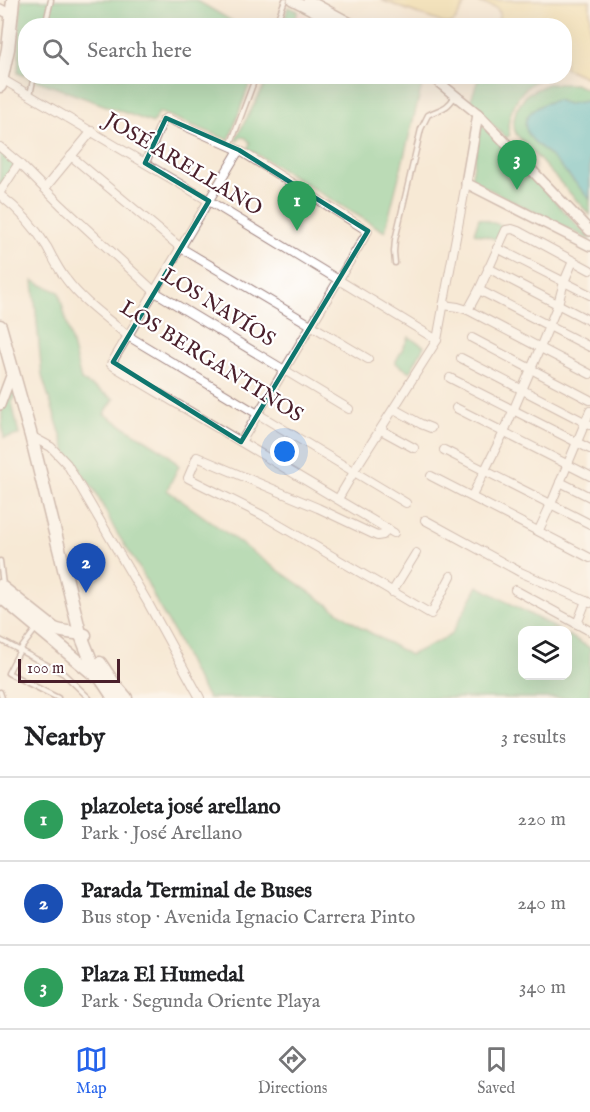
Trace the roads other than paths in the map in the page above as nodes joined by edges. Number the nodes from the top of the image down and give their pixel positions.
1 (13, 0) edge
2 (51, 0) edge
3 (285, 0) edge
4 (292, 0) edge
5 (308, 0) edge
6 (0, 9) edge
7 (12, 15) junction
8 (47, 18) edge
9 (278, 18) edge
10 (327, 18) edge
11 (341, 18) edge
12 (1, 82) edge
13 (32, 84) edge
14 (253, 84) edge
15 (441, 84) edge
16 (30, 95) junction
17 (455, 96) junction
18 (478, 114) junction
19 (92, 132) junction
20 (230, 146) junction
21 (0, 147) edge
22 (239, 150) junction
23 (71, 156) junction
24 (19, 163) junction
25 (145, 163) junction
26 (466, 183) junction
27 (45, 189) junction
28 (0, 194) edge
29 (209, 201) junction
30 (590, 231) edge
31 (590, 246) edge
32 (182, 248) junction
33 (497, 248) junction
34 (573, 261) junction
35 (395, 263) dead end
36 (488, 268) junction
37 (590, 270) edge
38 (338, 280) junction
39 (564, 282) junction
40 (479, 290) junction
41 (155, 292) junction
42 (590, 295) edge
43 (558, 304) junction
44 (443, 305) junction
45 (468, 310) junction
46 (590, 321) edge
47 (0, 326) edge
48 (310, 326) junction
49 (549, 326) junction
50 (128, 336) junction
51 (472, 338) dead end
52 (437, 340) junction
53 (590, 347) edge
54 (540, 348) junction
55 (461, 358) dead end
56 (368, 359) dead end
57 (284, 370) junction
58 (531, 370) junction
59 (12, 373) junction
60 (590, 374) edge
61 (450, 378) dead end
62 (522, 390) junction
63 (590, 400) edge
64 (0, 405) edge
65 (456, 408) dead end
66 (394, 409) junction
67 (349, 410) dead end
68 (514, 410) junction
69 (590, 411) edge
70 (258, 413) junction
71 (587, 424) edge
72 (431, 428) dead end
73 (381, 429) junction
74 (504, 432) junction
75 (31, 436) junction
76 (241, 442) junction
77 (577, 442) junction
78 (414, 448) dead end
79 (590, 449) edge
80 (444, 450) dead end
81 (568, 465) junction
82 (355, 469) junction
83 (485, 471) junction
84 (431, 476) dead end
85 (590, 476) edge
86 (561, 482) junction
87 (472, 496) junction
88 (590, 497) edge
89 (338, 499) junction
90 (406, 503) dead end
91 (551, 504) junction
92 (425, 520) dead end
93 (590, 524) edge
94 (539, 530) junction
95 (416, 554) dead end
96 (590, 558) edge
97 (0, 561) edge
98 (451, 576) dead end
99 (515, 590) dead end
100 (1, 591) edge
101 (392, 592) junction
102 (588, 602) edge
103 (40, 624) junction
104 (577, 624) junction
105 (590, 631) edge
106 (85, 637) junction
107 (0, 640) edge
108 (20, 650) junction
109 (101, 681) junction
110 (0, 692) edge
111 (2, 698) edge
112 (58, 698) edge
113 (89, 698) edge
114 (111, 698) edge
115 (126, 698) edge
116 (200, 698) edge

1 - 7 main road
2 - 8 lane
3 - 9 lane
4 - 10 street
5 - 11 street
6 - 7 street
7 - 12 main road
12 - 16 street, JOSÉ ARELLANO
13 - 16 lane
14 - 20 lane
15 - 17 street
16 - 19 street, JOSÉ ARELLANO
17 - 18 street
17 - 35 lane
18 - 26 street
18 - 30 street
19 - 23 street
19 - 25 street, JOSÉ ARELLANO
20 - 22 street
20 - 25 street
21 - 24 street, LOS NAVÍOS
22 - 29 street
22 - 38 street
23 - 27 street
23 - 32 street
24 - 27 street, LOS NAVÍOS
24 - 28 street, LOS BERGANTINOS
25 - 29 street, JOSÉ ARELLANO
26 - 31 street
26 - 44 street
27 - 41 street, LOS NAVÍOS
28 - 50 street, LOS BERGANTINOS
29 - 32 street
29 - 38 street, JOSÉ ARELLANO
32 - 41 street
32 - 48 street
33 - 34 street
33 - 36 street
33 - 39 street
34 - 37 street
34 - 39 street
36 - 40 street
36 - 43 street
38 - 48 street
38 - 52 street, JOSÉ ARELLANO
39 - 42 street
39 - 43 street
40 - 45 street
40 - 49 street
41 - 50 street
41 - 57 street, LOS NAVÍOS
43 - 46 street
43 - 49 street
44 - 45 street
44 - 52 street
45 - 54 street
47 - 59 main road
48 - 56 street
48 - 57 street
49 - 53 street
49 - 54 street
50 - 70 street, LOS BERGANTINOS
50 - 76 street
51 - 58 street
52 - 66 street
54 - 58 street
54 - 60 street
55 - 62 street
57 - 67 street, LOS NAVÍOS
57 - 70 street
58 - 62 street
58 - 63 street
59 - 64 street
59 - 75 main road
61 - 68 street
62 - 68 street
62 - 71 street
65 - 74 street
66 - 72 street
66 - 73 street
68 - 74 street
68 - 77 street
69 - 71 street
70 - 76 street
70 - 82 street, LOS BERGANTINOS
71 - 77 street
73 - 78 street
73 - 82 street
74 - 81 street
74 - 83 street
75 - 106 main road
75 - 116 street
76 - 89 street
77 - 79 street
77 - 81 street
80 - 83 street
81 - 85 street
81 - 86 street
82 - 89 street
82 - 90 street, LOS BERGANTINOS
83 - 87 street
83 - 91 street
84 - 87 street
86 - 88 street
86 - 91 street
87 - 94 street
89 - 101 street
91 - 93 street
91 - 94 street
92 - 102 street
94 - 96 street
95 - 101 street
97 - 100 lane
98 - 101 street
99 - 104 street
100 - 103 main road
102 - 104 street
103 - 106 main road
103 - 108 lane
103 - 109 main road
104 - 105 street
106 - 109 main road
106 - 115 main road
107 - 108 lane
108 - 112 lane
108 - 113 lane
109 - 114 main road
110 - 111 lane

